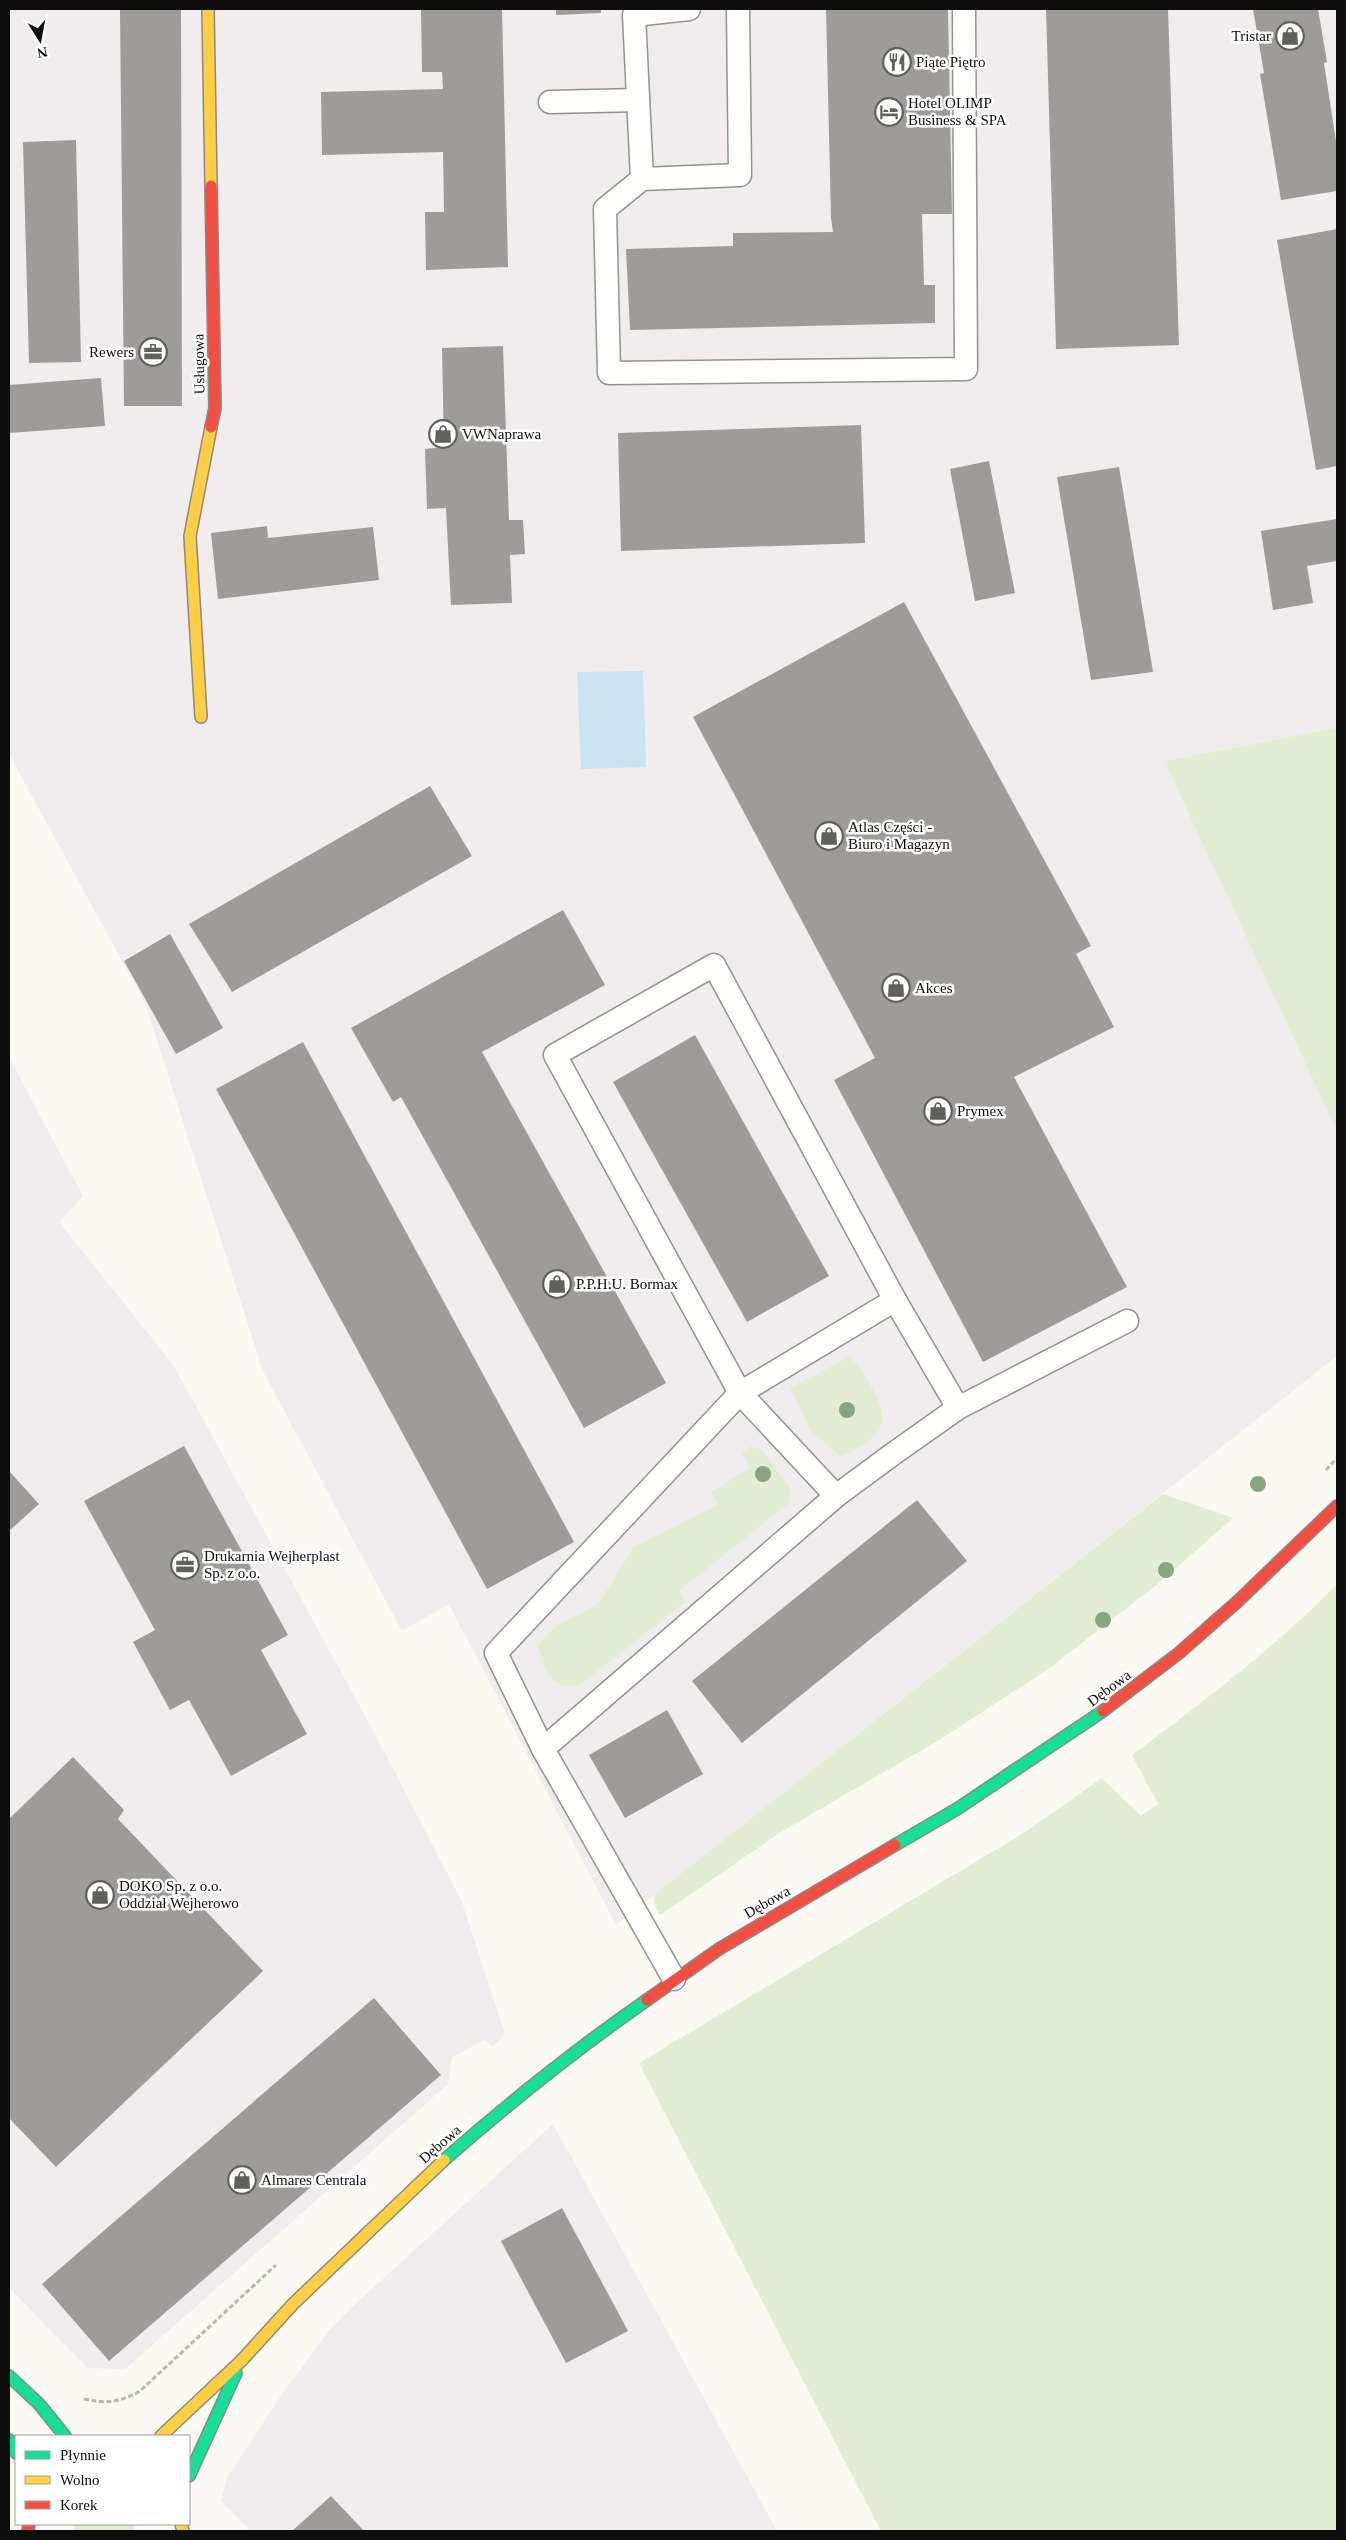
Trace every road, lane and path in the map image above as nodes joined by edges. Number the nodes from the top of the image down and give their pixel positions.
1 (208, 9) edge
2 (689, 9) edge
3 (738, 9) edge
4 (964, 9) edge
5 (634, 12) edge
6 (638, 100) junction
7 (550, 102) dead end
8 (642, 180) junction
9 (201, 717) dead end
10 (895, 1300) junction
11 (1126, 1322) dead end
12 (740, 1393) junction
13 (958, 1408) junction
14 (1337, 1458) edge
15 (1319, 1477) dead end
16 (836, 1496) junction
17 (1337, 1506) edge
18 (543, 1749) junction
19 (674, 1979) junction
20 (241, 2361) junction
21 (9, 2376) edge
22 (64, 2435) edge
23 (163, 2435) edge
24 (9, 2440) edge
25 (15, 2451) edge
26 (190, 2474) edge

1 - 9 main road, Usługowa
2 - 5 lane
3 - 8 lane
4 - 8 lane
5 - 6 lane
6 - 7 lane
6 - 8 lane
10 - 12 lane
10 - 12 lane
10 - 13 lane
11 - 13 lane
12 - 16 lane
12 - 18 lane
13 - 16 lane
14 - 15 path
16 - 18 lane
17 - 19 main road, Dębowa
18 - 19 lane
19 - 20 main road, Dębowa
20 - 23 main road, Dębowa
20 - 26 main road, Dębowa
21 - 22 main road
24 - 25 main road

